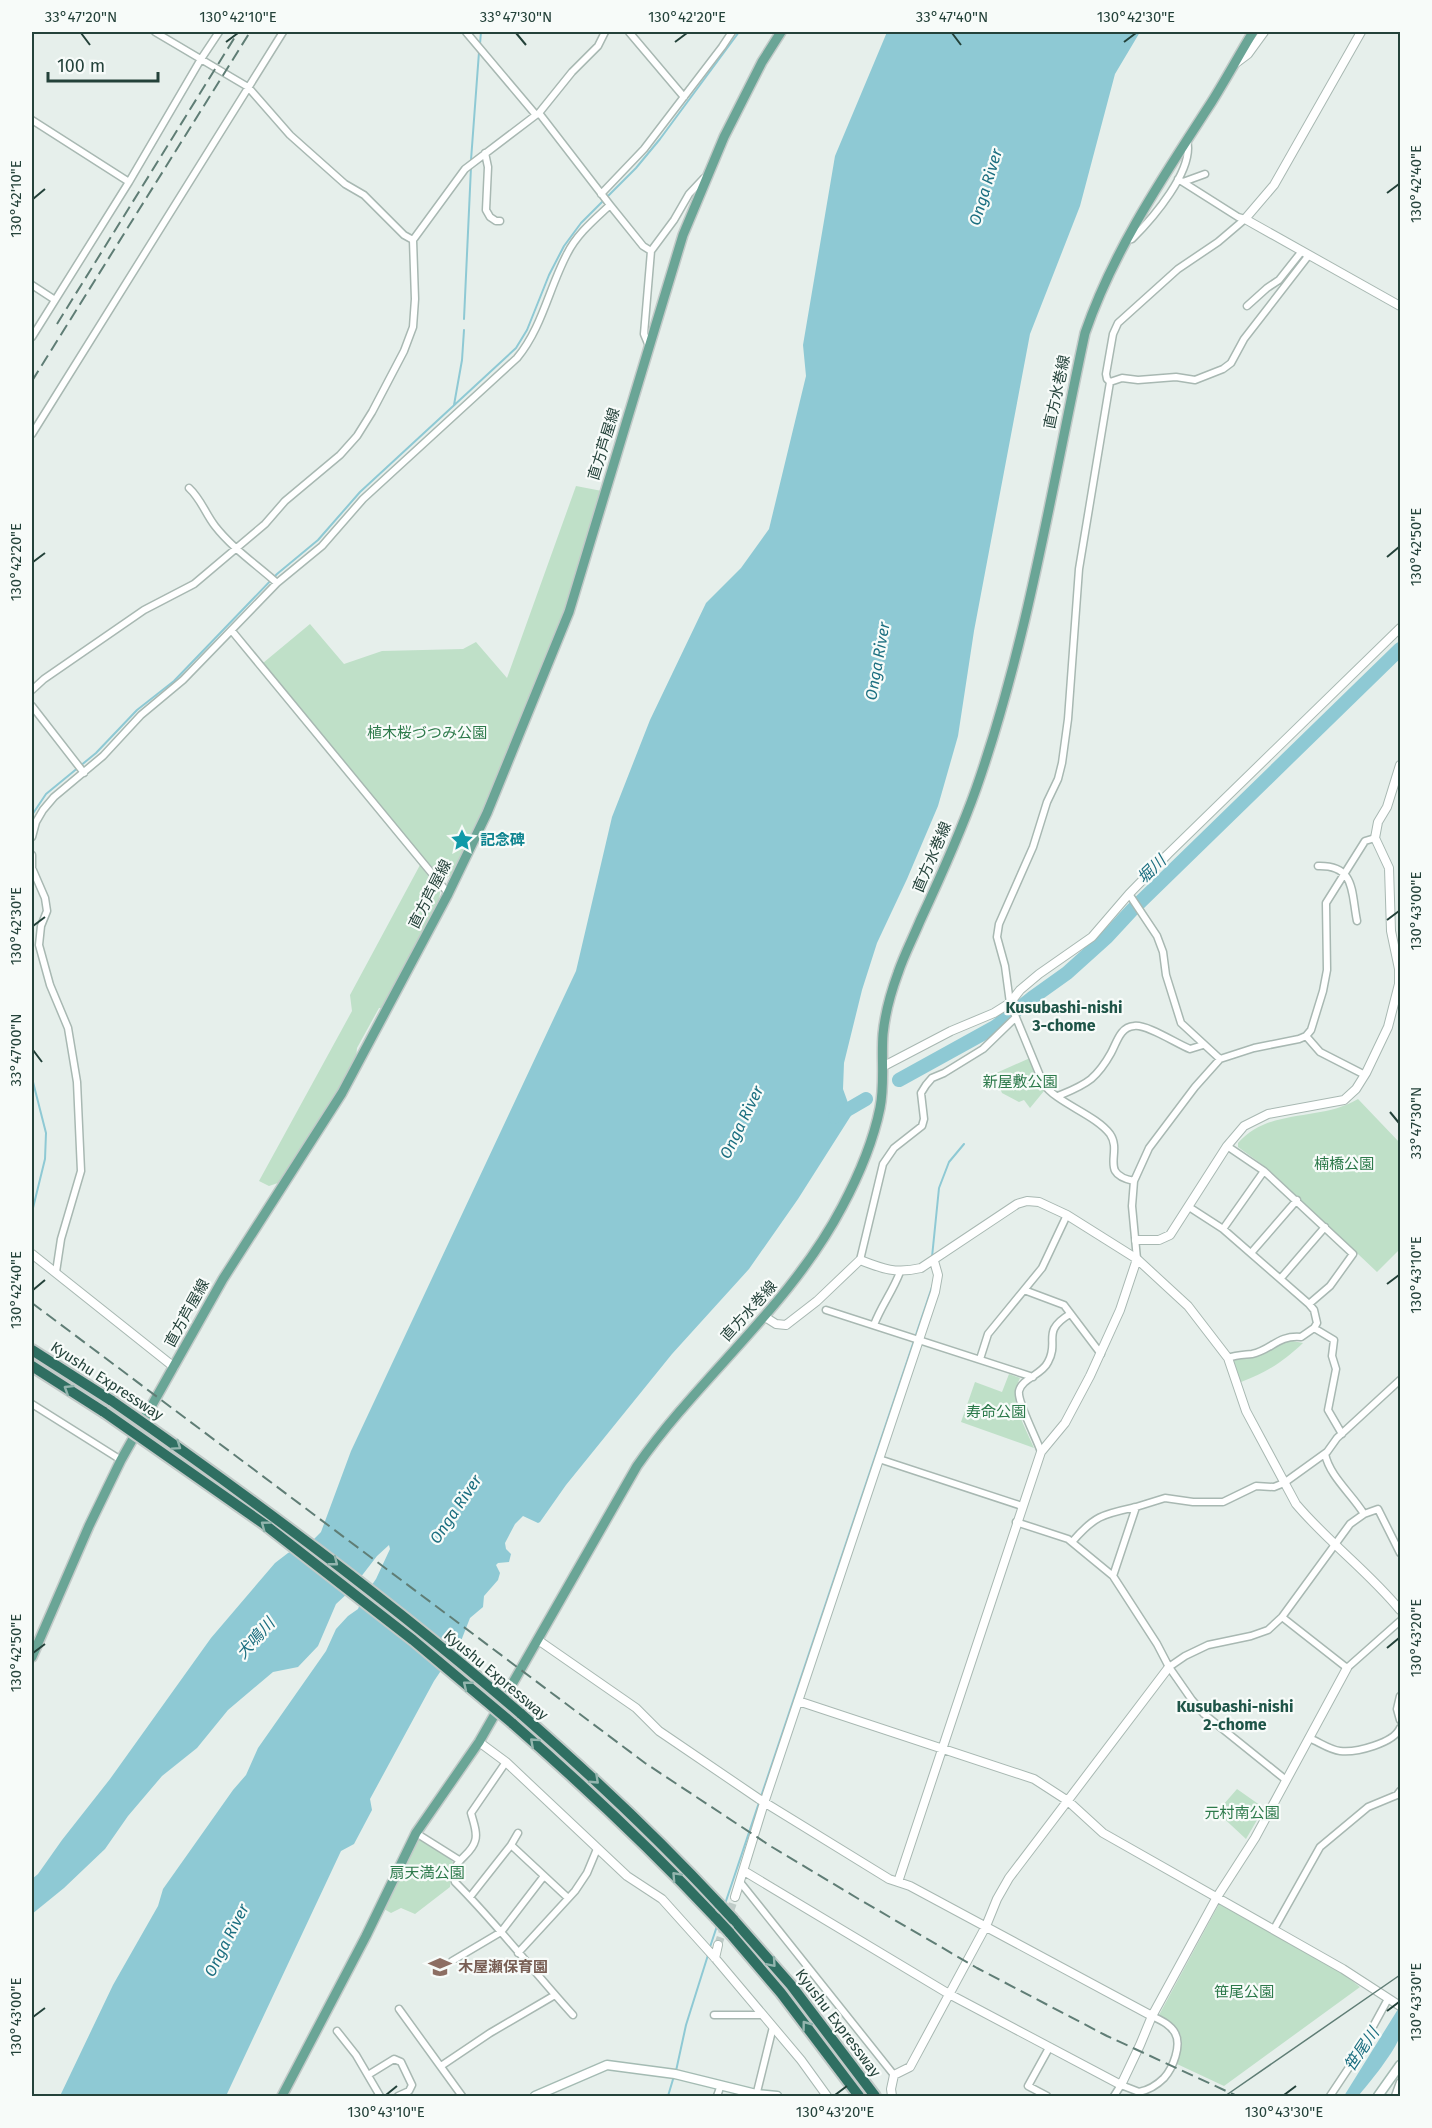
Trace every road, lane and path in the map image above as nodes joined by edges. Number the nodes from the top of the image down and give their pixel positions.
1 (155, 32) edge
2 (219, 32) edge
3 (283, 32) edge
4 (466, 32) edge
5 (605, 32) edge
6 (629, 32) edge
7 (732, 32) edge
8 (780, 32) edge
9 (1253, 32) edge
10 (1264, 32) edge
11 (1361, 32) edge
12 (201, 59) junction
13 (1233, 65) junction
14 (248, 87) junction
15 (684, 97) junction
16 (537, 114) junction
17 (32, 120) edge
18 (1186, 140) junction
19 (484, 153) junction
20 (1205, 174) dead end
21 (707, 175) junction
22 (1180, 181) junction
23 (129, 182) junction
24 (601, 195) junction
25 (609, 205) junction
26 (1245, 219) junction
27 (501, 221) dead end
28 (413, 240) junction
29 (1125, 240) junction
30 (651, 250) junction
31 (1306, 253) junction
32 (32, 285) edge
33 (55, 300) junction
34 (1247, 306) dead end
35 (1401, 306) edge
36 (32, 337) edge
37 (649, 347) junction
38 (1110, 382) junction
39 (32, 434) edge
40 (189, 488) dead end
41 (236, 548) junction
42 (277, 583) junction
43 (1401, 628) edge
44 (232, 631) junction
45 (32, 690) edge
46 (32, 706) edge
47 (1401, 765) edge
48 (84, 773) junction
49 (32, 837) edge
50 (1375, 838) junction
51 (32, 855) edge
52 (1318, 866) dead end
53 (1344, 873) junction
54 (448, 893) junction
55 (1130, 895) junction
56 (1357, 921) dead end
57 (1011, 1005) junction
58 (1015, 1016) junction
59 (1306, 1036) junction
60 (1203, 1045) junction
61 (1220, 1059) junction
62 (884, 1066) junction
63 (1365, 1075) junction
64 (1058, 1096) junction
65 (1227, 1146) junction
66 (1264, 1171) junction
67 (1134, 1181) junction
68 (1297, 1200) junction
69 (1189, 1207) junction
70 (1067, 1215) junction
71 (1325, 1227) junction
72 (1223, 1229) junction
73 (1136, 1240) junction
74 (1251, 1253) junction
75 (32, 1257) edge
76 (1137, 1259) junction
77 (860, 1260) junction
78 (934, 1261) junction
79 (56, 1272) junction
80 (900, 1272) junction
81 (1281, 1278) junction
82 (1024, 1290) junction
83 (1309, 1304) junction
84 (826, 1310) dead end
85 (1070, 1314) junction
86 (765, 1317) junction
87 (874, 1325) junction
88 (1314, 1328) junction
89 (915, 1338) junction
90 (32, 1350) edge
91 (1101, 1353) junction
92 (1228, 1358) junction
93 (980, 1359) junction
94 (32, 1366) edge
95 (174, 1366) junction
96 (1033, 1377) junction
97 (1401, 1380) edge
98 (32, 1404) edge
99 (1342, 1434) junction
100 (1041, 1452) junction
101 (1325, 1454) junction
102 (121, 1460) junction
103 (879, 1460) junction
104 (1284, 1483) junction
105 (1022, 1506) junction
106 (1136, 1506) junction
107 (1364, 1514) junction
108 (1016, 1521) junction
109 (1072, 1542) junction
110 (1336, 1543) junction
111 (1401, 1553) edge
112 (1113, 1576) junction
113 (1400, 1609) edge
114 (1282, 1617) junction
115 (1401, 1621) edge
116 (538, 1640) junction
117 (32, 1657) edge
118 (1169, 1667) junction
119 (1347, 1668) junction
120 (1401, 1696) edge
121 (798, 1701) junction
122 (1401, 1720) edge
123 (1401, 1728) edge
124 (1310, 1738) junction
125 (479, 1742) junction
126 (942, 1748) junction
127 (506, 1762) junction
128 (1286, 1780) junction
129 (1401, 1791) edge
130 (762, 1801) junction
131 (1068, 1801) junction
132 (416, 1833) junction
133 (518, 1833) dead end
134 (511, 1845) junction
135 (597, 1849) junction
136 (459, 1860) junction
137 (744, 1872) junction
138 (544, 1876) junction
139 (740, 1882) junction
140 (898, 1882) junction
141 (470, 1897) junction
142 (735, 1897) tunnel mouth
143 (1217, 1897) junction
144 (568, 1898) junction
145 (986, 1926) junction
146 (1274, 1929) junction
147 (501, 1932) junction
148 (718, 1945) tunnel mouth
149 (518, 1953) junction
150 (711, 1953) junction
151 (452, 1961) dead end
152 (949, 1994) junction
153 (555, 1995) junction
154 (1389, 2000) junction
155 (1401, 2006) edge
156 (399, 2009) dead end
157 (573, 2015) dead end
158 (714, 2015) dead end
159 (763, 2015) junction
160 (1152, 2016) junction
161 (773, 2027) junction
162 (337, 2031) dead end
163 (1049, 2048) junction
164 (1401, 2065) edge
165 (441, 2066) junction
166 (368, 2075) junction
167 (894, 2075) junction
168 (1401, 2082) edge
169 (721, 2085) junction
170 (1121, 2085) junction
171 (756, 2095) edge
172 (282, 2097) edge
173 (380, 2097) edge
174 (398, 2097) edge
175 (462, 2097) edge
176 (536, 2097) edge
177 (717, 2097) edge
178 (777, 2097) edge
179 (827, 2097) edge
180 (859, 2097) edge
181 (875, 2097) edge
182 (892, 2097) edge
183 (1047, 2097) edge
184 (1114, 2097) edge
185 (1330, 2097) edge
186 (1377, 2097) edge
187 (1395, 2097) edge

1 - 12 street
2 - 12 street
3 - 14 street
4 - 16 street
5 - 16 street
6 - 15 street
7 - 15 street
8 - 21 main road, 直方芦屋線
9 - 13 main road, 直方水巻線
10 - 13 street
11 - 26 street
12 - 14 street
12 - 23 street
13 - 18 main road, 直方水巻線
14 - 28 street
14 - 39 street
15 - 24 street
16 - 19 street
16 - 24 street
17 - 23 street
18 - 22 street
18 - 29 main road, 直方水巻線
19 - 27 street
19 - 28 street
20 - 22 street
21 - 30 street
21 - 37 main road, 直方芦屋線
22 - 26 street
22 - 29 street
23 - 33 street
24 - 25 street
25 - 30 street
25 - 42 street
26 - 31 street
26 - 38 street
28 - 41 street
29 - 62 main road, 直方水巻線
30 - 37 street
31 - 34 street
31 - 35 street
31 - 38 street
32 - 33 street
33 - 36 street
37 - 54 main road, 直方芦屋線
38 - 57 street
40 - 41 street
41 - 42 street
41 - 45 street
42 - 44 street
43 - 55 street
44 - 48 street
44 - 54 street
46 - 48 street
47 - 50 street
48 - 49 street
50 - 53 street
50 - 63 street
51 - 79 street
52 - 53 street
53 - 56 street
53 - 59 street
54 - 95 main road, 直方芦屋線
55 - 57 street
55 - 60 street
57 - 58 street
57 - 62 street
58 - 64 street
58 - 77 street
59 - 61 street
59 - 63 street
60 - 61 street
60 - 64 street
61 - 67 street
62 - 86 main road, 直方水巻線
63 - 65 street
64 - 67 street
65 - 66 street
65 - 69 street
66 - 68 street
66 - 72 street
67 - 73 street
68 - 71 street
68 - 74 street
69 - 72 street
69 - 73 street
70 - 76 street
70 - 78 street
70 - 82 street
71 - 81 street
71 - 83 street
72 - 74 street
73 - 76 street
74 - 81 street
75 - 79 street
76 - 91 street
76 - 92 street
77 - 80 street
77 - 86 street
78 - 80 street
78 - 89 street
79 - 95 street
80 - 87 street
81 - 83 street
82 - 85 street
82 - 93 street
83 - 88 street
84 - 87 street
85 - 91 street
85 - 96 street
86 - 116 main road, 直方水巻線
87 - 89 street
88 - 92 street
88 - 99 street
89 - 93 street
89 - 103 street
90 -> 181 highway, Kyushu Expressway, bridge
91 - 100 street
92 - 104 street
93 - 96 street
180 -> 94 highway, Kyushu Expressway, bridge
95 - 102 main road, 直方芦屋線
96 - 100 street
97 - 99 street
98 - 102 street
99 - 101 street
100 - 105 street
101 - 104 street
101 - 107 street
102 - 117 main road, 直方芦屋線
103 - 105 street
103 - 121 street
104 - 106 street
104 - 110 street
105 - 108 street
106 - 109 street
106 - 112 street
107 - 110 street
107 - 111 street
108 - 109 street
108 - 126 street
109 - 112 street
110 - 113 street
110 - 114 street
112 - 118 street
114 - 118 street
114 - 119 street
115 - 119 street
116 - 125 main road, 直方水巻線
116 - 130 street
118 - 128 street
118 - 131 street
119 - 124 street
120 - 122 street
121 - 126 street
121 - 130 street
123 - 124 street
124 - 128 street
125 - 127 street
125 - 132 main road, 直方水巻線
126 - 131 street
126 - 140 street
127 - 135 street
127 - 136 street
128 - 143 street
129 - 146 street
130 - 137 street
130 - 140 street
131 - 143 street
131 - 145 street
132 - 136 street
132 - 172 main road, 直方水巻線
133 - 134 street
134 - 138 street
134 - 141 street
135 - 144 street
135 - 150 street
136 - 141 street
137 - 139 street
137 - 152 street
138 - 144 street
138 - 147 street
139 - 142 street
139 - 167 street
140 - 145 street
141 - 147 street
143 - 146 street
143 - 160 street
144 - 149 street
145 - 152 street
145 - 160 street
146 - 154 street
147 - 149 street
147 - 151 street
148 - 150 street
149 - 153 street
150 - 159 street
152 - 163 street
152 - 167 street
153 - 157 street
153 - 165 street
154 - 155 street
154 - 185 street
156 - 165 street
158 - 159 street
159 - 161 street
160 - 170 street
160 - 170 street
161 - 171 street
161 - 179 street
162 - 166 street
163 - 170 street
163 - 183 street
164 - 186 main road
165 - 175 street
166 - 173 street
166 - 174 street
167 - 182 street
168 - 187 street
169 - 171 main road
169 - 176 main road
169 - 177 street
170 - 184 street
171 - 178 main road

